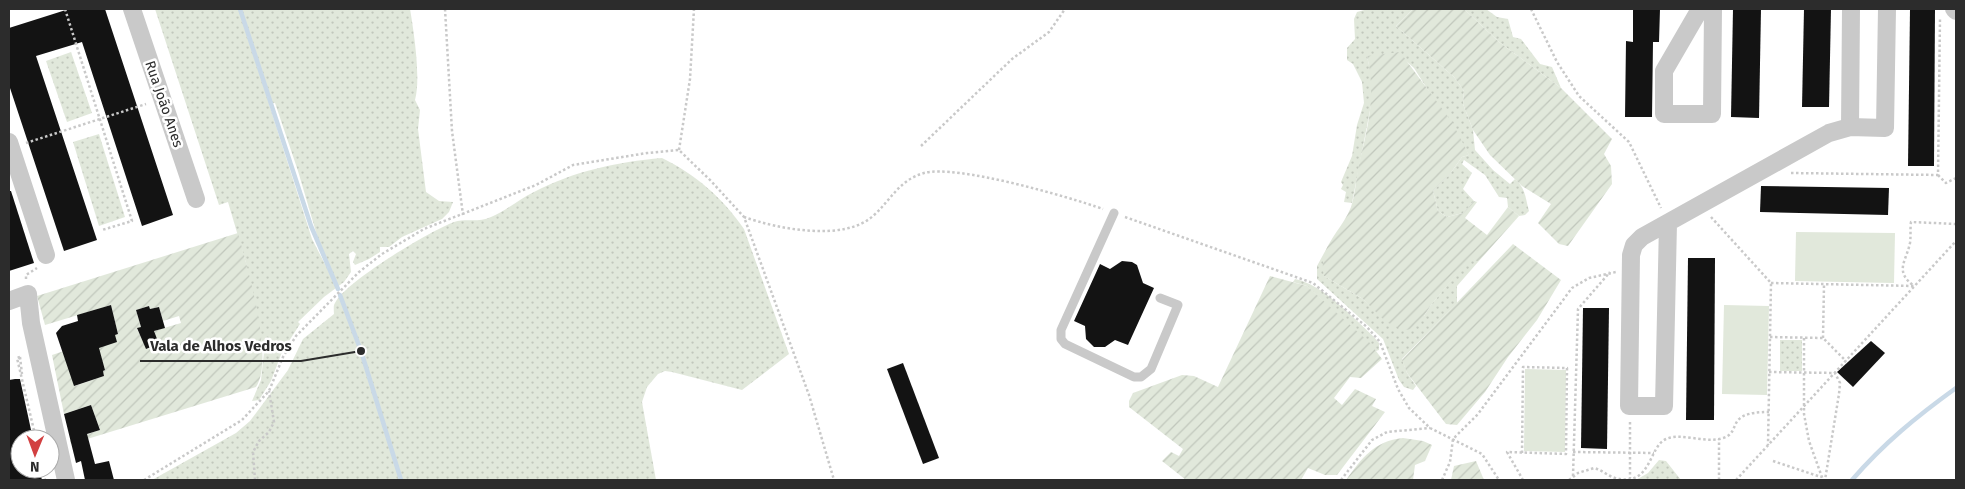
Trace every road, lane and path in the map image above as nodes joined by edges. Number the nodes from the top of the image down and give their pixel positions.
1 (65, 9) edge
2 (132, 9) edge
3 (445, 9) edge
4 (694, 9) edge
5 (1065, 9) edge
6 (1532, 9) edge
7 (1700, 9) edge
8 (1713, 9) edge
9 (1851, 9) edge
10 (1887, 9) edge
11 (162, 99) junction
12 (100, 119) junction
13 (1850, 127) junction
14 (10, 145) edge
15 (921, 146) dead end
16 (679, 150) junction
17 (1938, 175) dead end
18 (1956, 178) edge
19 (196, 199) dead end
20 (1700, 205) junction
21 (1114, 213) junction
22 (463, 215) junction
23 (744, 217) junction
24 (1668, 223) junction
25 (1956, 224) edge
26 (102, 230) dead end
27 (1956, 241) edge
28 (46, 255) joint
29 (1610, 272) junction
30 (1631, 272) junction
31 (1771, 283) junction
32 (1824, 284) junction
33 (1914, 286) junction
34 (28, 294) junction
35 (1160, 298) dead end
36 (9, 301) edge
37 (1770, 337) junction
38 (1804, 338) junction
39 (1823, 338) junction
40 (1846, 361) junction
41 (1769, 372) junction
42 (1804, 373) junction
43 (1835, 373) junction
44 (22, 376) junction
45 (269, 391) junction
46 (1629, 406) junction
47 (1804, 406) junction
48 (1769, 412) junction
49 (1430, 428) junction
50 (34, 429) edge
51 (1453, 439) junction
52 (1719, 440) dead end
53 (1768, 446) junction
54 (1573, 452) junction
55 (1522, 453) junction
56 (1631, 453) junction
57 (1655, 453) junction
58 (1773, 461) dead end
59 (1573, 476) junction
60 (1630, 478) junction
61 (1823, 479) edge
62 (66, 480) edge
63 (144, 480) edge
64 (255, 480) edge
65 (834, 480) edge
66 (1341, 480) edge
67 (1442, 480) edge
68 (1499, 480) edge
69 (1523, 480) edge
70 (1569, 480) edge
71 (1719, 480) edge
72 (1736, 480) edge

1 - 12 path
2 - 11 street, Rua João Anes
3 - 22 path
4 - 16 path
5 - 15 path
6 - 24 path
7 - 8 street
9 - 13 street
10 - 13 street
11 - 12 path
11 - 19 street, Rua João Anes
12 - 14 path
12 - 26 path
13 - 20 street
14 - 28 street
16 - 22 path
16 - 23 path
17 - 18 path
20 - 24 street
20 - 31 path
21 - 23 path
21 - 35 lane
21 - 49 path
22 - 45 path
23 - 65 path
24 - 30 street
24 - 46 street
25 - 33 path
27 - 33 path
28 - 34 path
29 - 30 path
29 - 51 path
29 - 54 path
30 - 46 street
31 - 32 path
31 - 37 path
32 - 33 path
32 - 39 path
33 - 40 path
34 - 36 street
34 - 62 street
37 - 38 path
37 - 41 path
38 - 39 path
38 - 42 path
39 - 40 path
40 - 43 path
41 - 42 path
41 - 48 path
42 - 43 path
42 - 47 path
43 - 47 path
43 - 61 path
44 - 44 path
44 - 50 path
45 - 63 path
45 - 64 path
46 - 56 path
47 - 53 path
47 - 61 path
48 - 53 path
48 - 57 path
49 - 51 path
49 - 66 path
51 - 67 path
51 - 68 path
52 - 71 path
53 - 72 path
54 - 56 path
54 - 59 path
55 - 55 path
55 - 69 path
56 - 57 path
56 - 60 path
57 - 60 path
58 - 61 path
59 - 60 path
59 - 70 path

